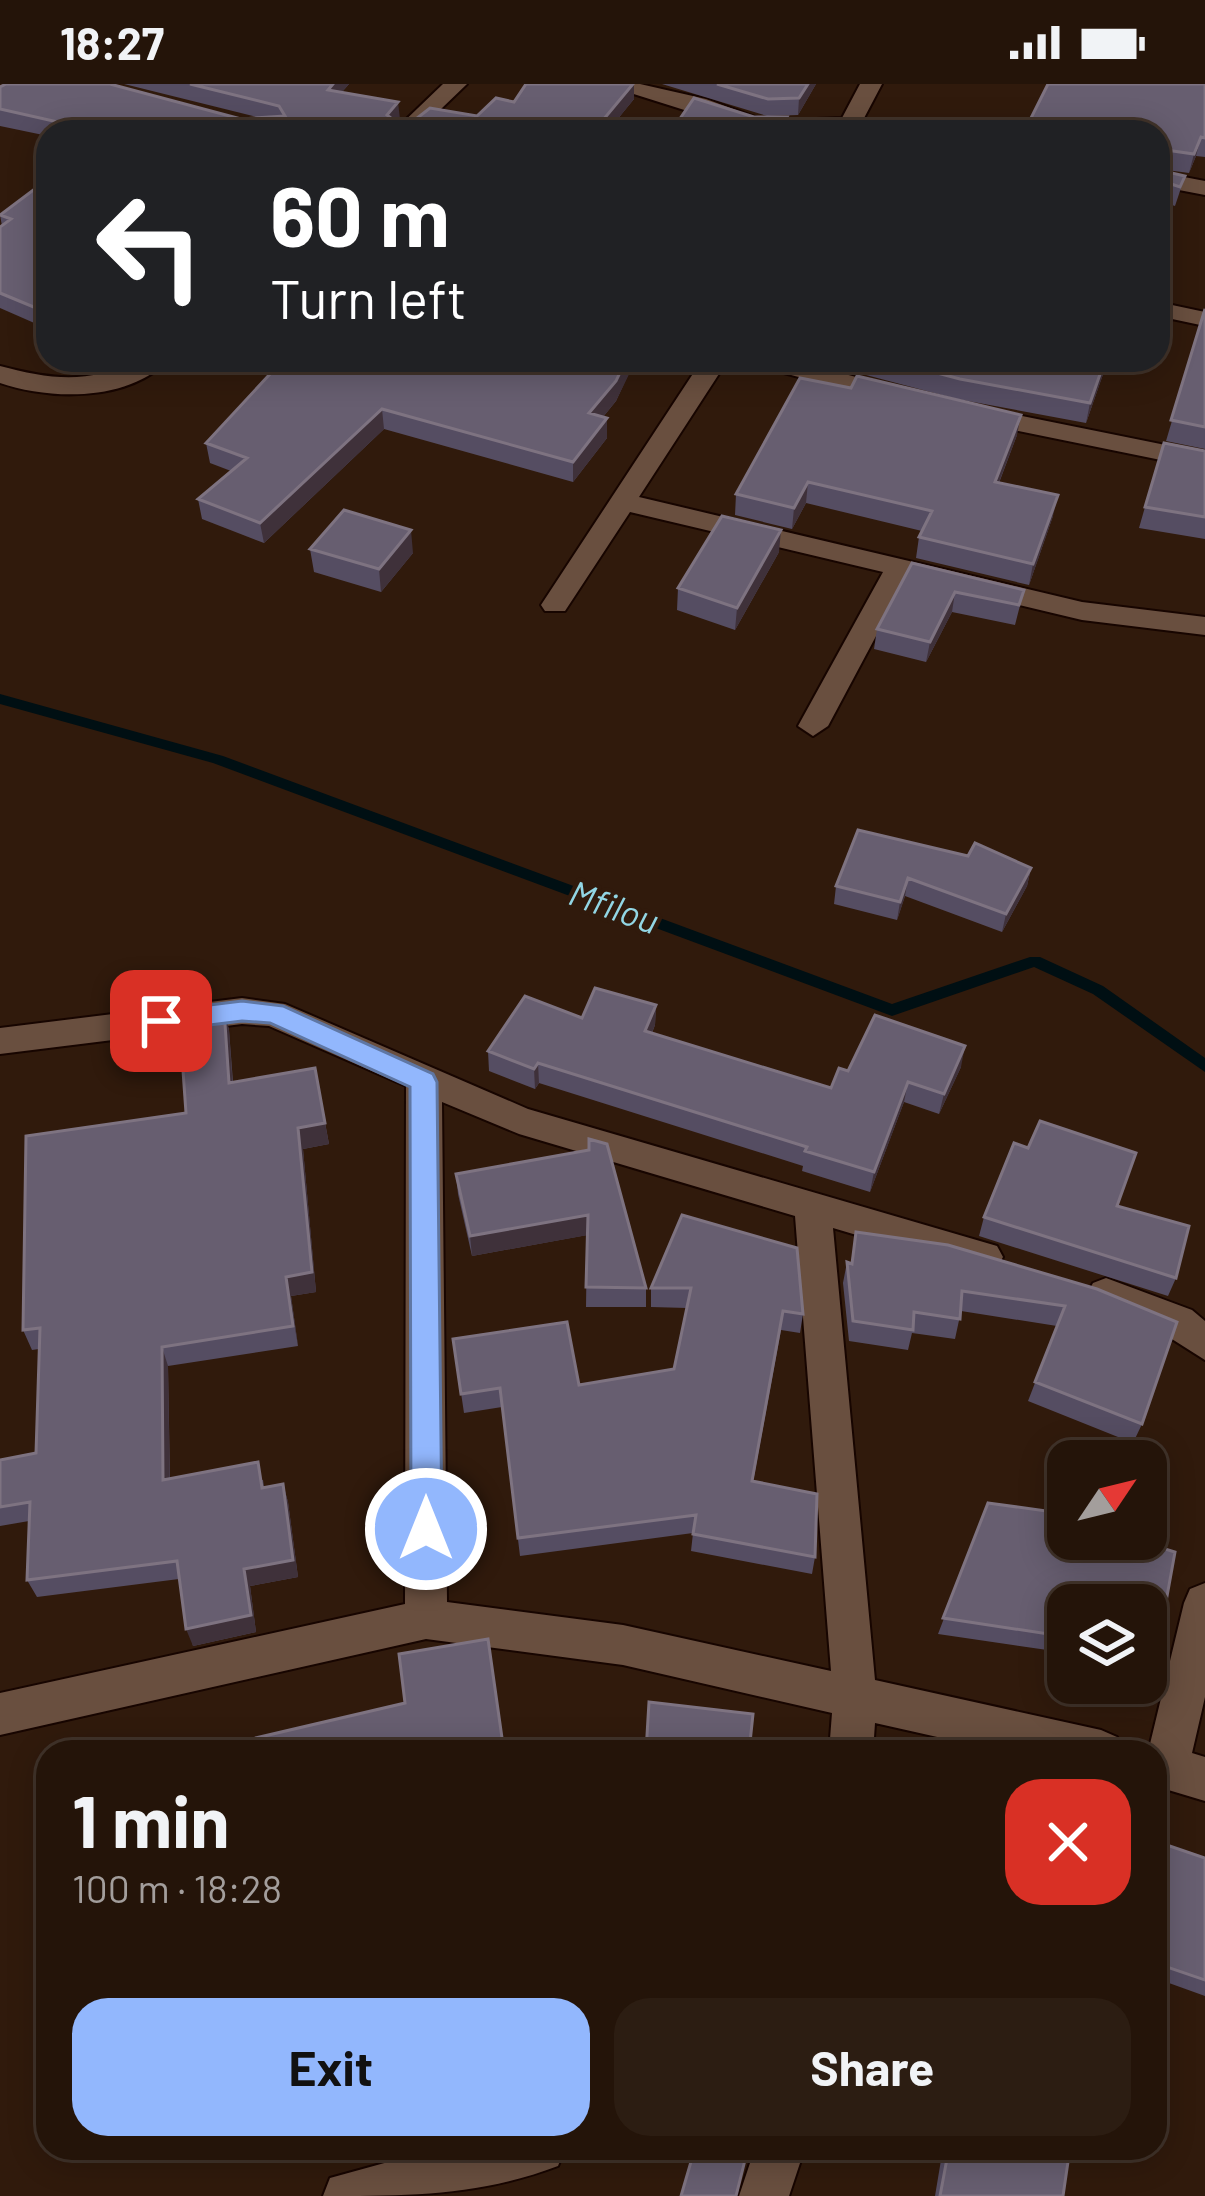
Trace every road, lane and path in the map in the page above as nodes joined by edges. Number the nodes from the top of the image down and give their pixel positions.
1 (456, 84) edge
2 (613, 84) edge
3 (871, 84) edge
4 (417, 120) edge
5 (742, 120) edge
6 (852, 120) edge
7 (1170, 181) edge
8 (1205, 188) edge
9 (1170, 312) edge
10 (1205, 319) edge
11 (132, 372) edge
12 (707, 372) edge
13 (809, 372) edge
14 (0, 374) edge
15 (1205, 461) edge
16 (624, 502) junction
17 (899, 566) junction
18 (555, 605) dead end
19 (1205, 626) edge
20 (814, 726) dead end
21 (0, 1041) edge
22 (424, 1082) junction
23 (813, 1206) junction
24 (1010, 1264) edge
25 (1075, 1284) edge
26 (1205, 1342) edge
27 (1205, 1603) edge
28 (426, 1619) junction
29 (855, 1696) junction
30 (0, 1714) edge
31 (852, 1740) edge
32 (1048, 1740) edge
33 (1176, 1770) edge
34 (492, 2160) edge
35 (776, 2160) edge
36 (348, 2196) edge
37 (764, 2196) edge

1 - 4 street
2 - 5 street
3 - 6 street
7 - 8 street
9 - 10 street
11 - 14 street
12 - 16 street
13 - 15 street
16 - 17 street
16 - 18 street
17 - 19 street
17 - 20 street
21 - 22 street
22 - 23 street
22 - 28 street
23 - 24 street
23 - 29 street
25 - 26 street
27 - 33 street
28 - 29 street
28 - 30 street
29 - 31 street
29 - 32 street
34 - 36 street
35 - 37 street

